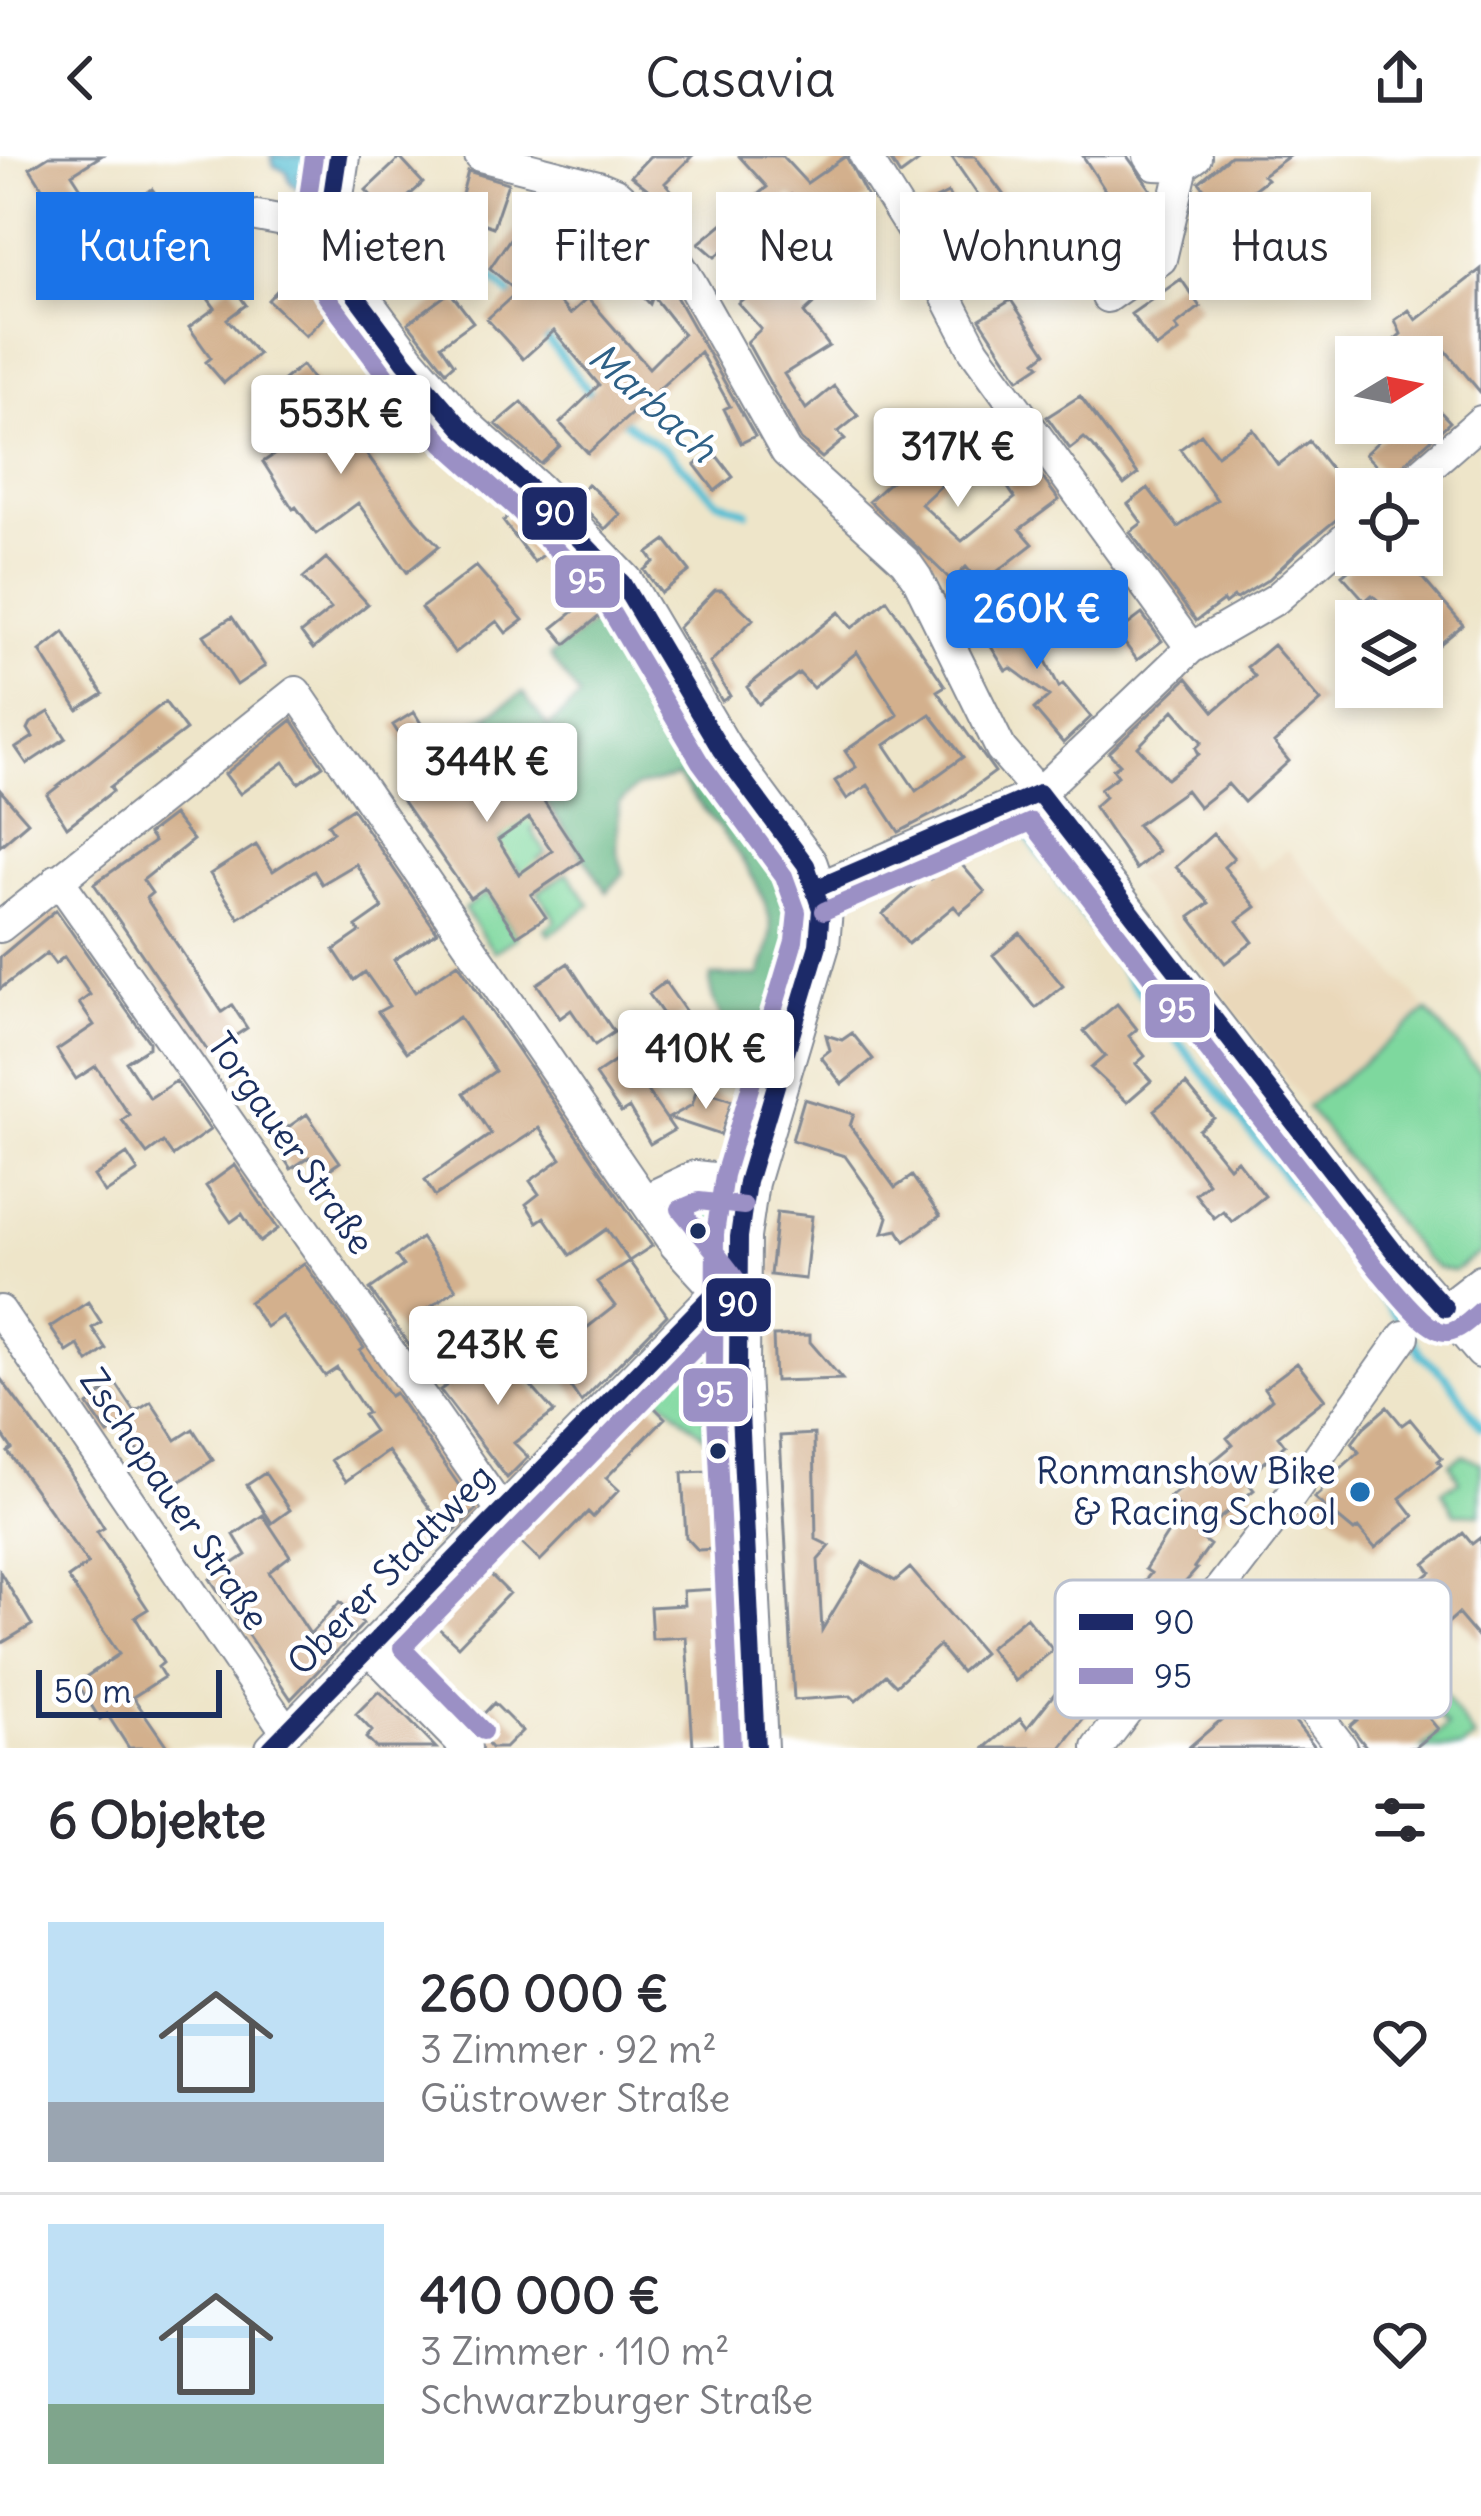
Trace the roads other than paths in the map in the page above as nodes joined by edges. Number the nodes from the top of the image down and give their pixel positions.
1 (338, 156) edge
2 (480, 156) edge
3 (865, 156) edge
4 (1149, 156) edge
5 (1190, 161) edge
6 (333, 192) edge
7 (257, 217) dead end
8 (278, 221) edge
9 (1165, 245) edge
10 (361, 300) edge
11 (1481, 421) edge
12 (1426, 468) edge
13 (1335, 548) edge
14 (1191, 649) junction
15 (1039, 793) junction
16 (58, 880) junction
17 (815, 889) junction
18 (0, 927) edge
19 (747, 1182) junction
20 (644, 1200) junction
21 (1481, 1280) edge
22 (726, 1292) junction
23 (1445, 1308) junction
24 (0, 1311) edge
25 (1404, 1336) dead end
26 (1481, 1353) edge
27 (501, 1510) junction
28 (1228, 1580) edge
29 (368, 1648) junction
30 (1121, 1718) edge
31 (1319, 1718) edge
32 (279, 1740) edge
33 (466, 1748) edge
34 (756, 1748) edge
35 (1098, 1748) edge
36 (1342, 1748) edge

1 - 6 street
2 - 15 street
3 - 14 street
4 - 5 street
5 - 9 street
7 - 8 street
10 - 17 street
11 - 12 street
13 - 14 street
14 - 15 street
15 - 17 street
15 - 23 street
16 - 18 street
16 - 20 street
16 - 27 street, Torgauer Straße
17 - 19 street
19 - 20 street
19 - 22 street
20 - 22 street
21 - 23 street
22 - 27 street, Oberer Stadtweg
22 - 34 street
23 - 26 street
24 - 32 street, Zschopauer Straße
25 - 28 street
27 - 29 street, Oberer Stadtweg
29 - 32 street, Oberer Stadtweg
29 - 33 street
30 - 35 street
31 - 36 street

